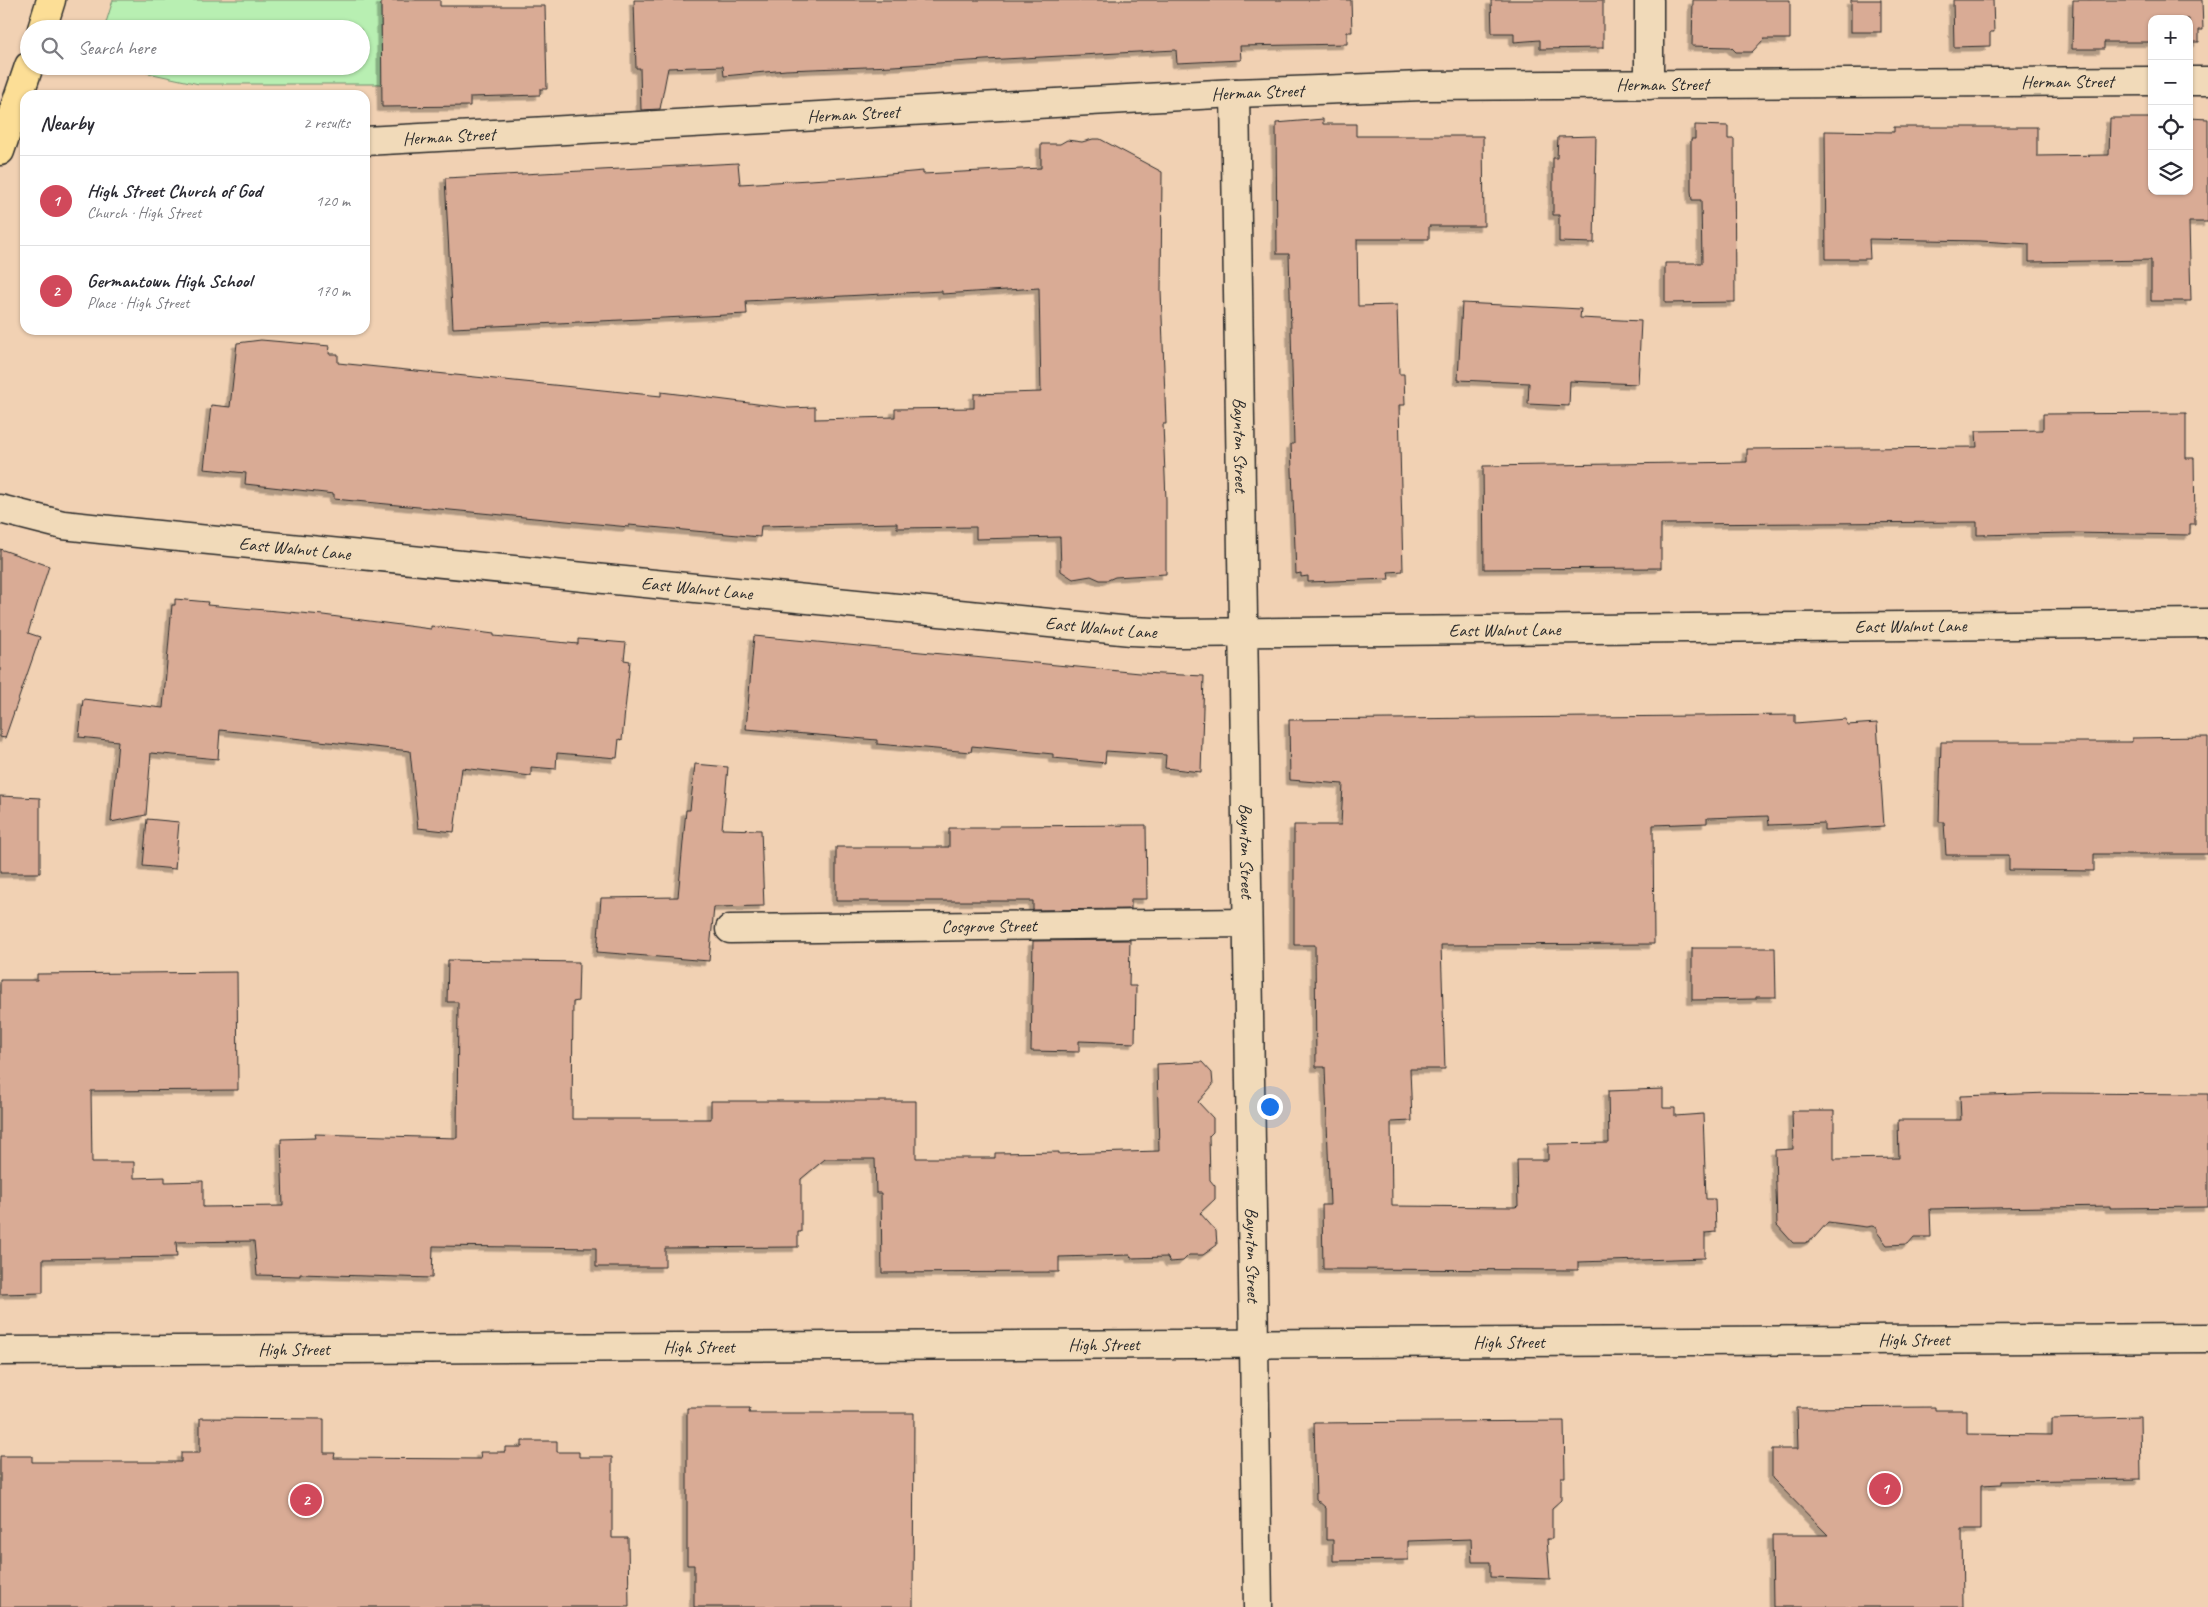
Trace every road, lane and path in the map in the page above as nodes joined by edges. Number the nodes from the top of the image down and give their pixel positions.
1 (51, 0) edge
2 (1648, 0) edge
3 (45, 20) edge
4 (27, 75) edge
5 (2148, 81) edge
6 (2193, 81) edge
7 (2208, 81) edge
8 (1649, 85) junction
9 (24, 90) edge
10 (1235, 93) junction
11 (20, 111) edge
12 (370, 140) edge
13 (0, 151) edge
14 (0, 509) edge
15 (2208, 624) edge
16 (1244, 632) junction
17 (1247, 923) junction
18 (730, 929) dead end
19 (2208, 1338) edge
20 (1254, 1344) junction
21 (0, 1351) edge
22 (1258, 1607) edge

1 - 3 main road
2 - 8 street
4 - 9 main road
5 - 8 street, Herman Street
6 - 7 street
8 - 10 street, Herman Street
10 - 12 street, Herman Street
10 - 16 street, Baynton Street
11 - 13 main road
14 - 16 street, East Walnut Lane
15 - 16 street, East Walnut Lane
16 - 17 street, Baynton Street
17 - 18 street, Cosgrove Street
17 - 20 street, Baynton Street
19 - 20 street, High Street
20 - 21 street, High Street
20 - 22 street, Baynton Street

